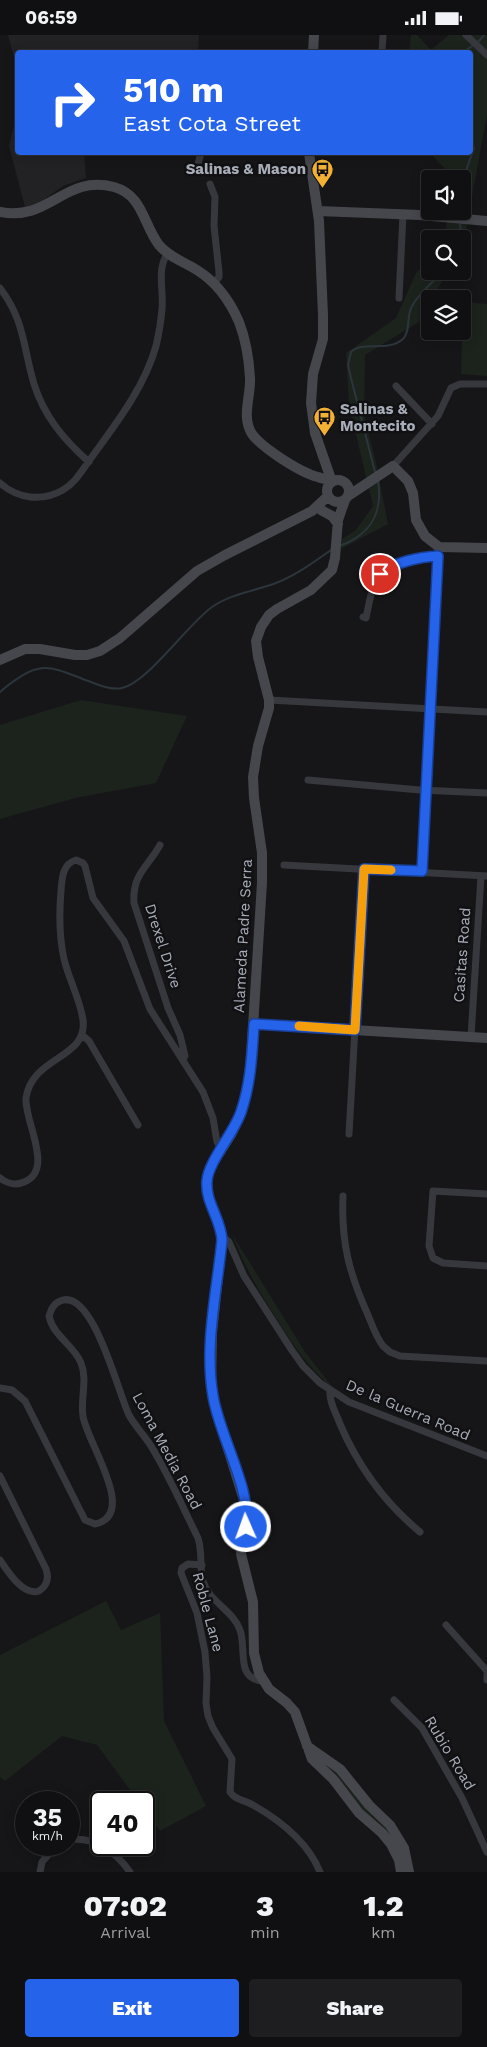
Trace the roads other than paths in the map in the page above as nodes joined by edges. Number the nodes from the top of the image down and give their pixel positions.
1 (314, 35) edge
2 (383, 35) edge
3 (469, 38) edge
4 (313, 50) edge
5 (382, 50) edge
6 (485, 54) edge
7 (200, 155) edge
8 (309, 155) edge
9 (198, 164) dead end
10 (210, 184) dead end
11 (318, 211) junction
12 (0, 212) edge
13 (403, 214) junction
14 (487, 221) edge
15 (168, 253) junction
16 (214, 283) junction
17 (0, 288) edge
18 (398, 298) dead end
19 (487, 385) edge
20 (396, 386) dead end
21 (432, 424) junction
22 (323, 454) junction
23 (89, 462) junction
24 (392, 466) junction
25 (326, 469) junction
26 (317, 477) junction
27 (0, 483) edge
28 (366, 483) junction
29 (334, 489) junction
30 (347, 498) junction
31 (316, 510) junction
32 (338, 522) junction
33 (487, 548) edge
34 (438, 551) junction
35 (363, 617) dead end
36 (0, 659) edge
37 (270, 700) junction
38 (431, 710) junction
39 (487, 712) edge
40 (308, 780) dead end
41 (426, 790) junction
42 (487, 793) edge
43 (160, 845) dead end
44 (284, 865) dead end
45 (364, 869) junction
46 (422, 871) junction
47 (484, 876) edge
48 (254, 1024) junction
49 (355, 1030) junction
50 (82, 1035) junction
51 (471, 1037) junction
52 (487, 1038) edge
53 (183, 1059) junction
54 (138, 1125) dead end
55 (349, 1134) dead end
56 (222, 1149) junction
57 (0, 1178) edge
58 (487, 1194) edge
59 (343, 1196) dead end
60 (222, 1236) junction
61 (487, 1266) edge
62 (487, 1361) edge
63 (0, 1388) edge
64 (330, 1391) junction
65 (487, 1456) edge
66 (0, 1476) edge
67 (420, 1533) dead end
68 (0, 1560) edge
69 (202, 1565) junction
70 (446, 1625) dead end
71 (487, 1673) edge
72 (487, 1680) edge
73 (263, 1681) junction
74 (394, 1700) dead end
75 (306, 1745) junction
76 (80, 1840) edge
77 (487, 1852) edge
78 (47, 1856) edge
79 (40, 1872) edge
80 (130, 1872) edge
81 (320, 1872) edge
82 (401, 1872) edge
83 (409, 1872) edge

1 - 4 street
2 - 5 street
3 - 6 street
7 - 9 street
8 - 11 street
10 - 16 street
11 - 13 street
11 - 22 street
12 - 15 street
13 - 14 street
13 - 18 street
15 - 16 street
15 - 23 street
16 - 26 street
17 - 23 street
19 - 21 street
20 - 21 street
21 - 24 street
22 - 25 street
22 - 29 street
23 - 27 street
24 - 28 street
24 - 34 street
25 - 26 street
25 - 29 street
26 - 29 street
28 - 29 street
28 - 30 street
29 - 30 street, Alameda Padre Serra
29 - 30 street
29 - 31 street
29 - 32 street, Alameda Padre Serra
30 - 32 street, Alameda Padre Serra
31 - 32 street
31 - 36 street
32 - 37 street, Alameda Padre Serra
33 - 34 street
34 - 35 street
34 - 38 street
37 - 38 street
37 - 48 street, Alameda Padre Serra
38 - 39 street
38 - 41 street
40 - 41 street
41 - 42 street
41 - 46 street
43 - 53 street, Drexel Drive
44 - 45 street
45 - 46 street
45 - 49 street
46 - 47 street
47 - 51 street, Casitas Road
48 - 49 street
48 - 56 street, Alameda Padre Serra
49 - 51 street
49 - 55 street
50 - 53 street
50 - 54 street
50 - 57 street
51 - 52 street
53 - 56 street
56 - 60 street, Alameda Padre Serra
58 - 61 street
59 - 62 street
60 - 64 street, De la Guerra Road
60 - 73 street, Alameda Padre Serra
63 - 69 street, Loma Media Road
64 - 65 street, De la Guerra Road
64 - 67 street
66 - 68 street
69 - 73 street, Loma Media Road
69 - 81 street, Roble Lane
70 - 71 street
71 - 72 street
73 - 75 street, Alameda Padre Serra
74 - 77 street, Rubio Road
75 - 82 street, Alameda Padre Serra
75 - 83 street
76 - 80 street
78 - 79 street

